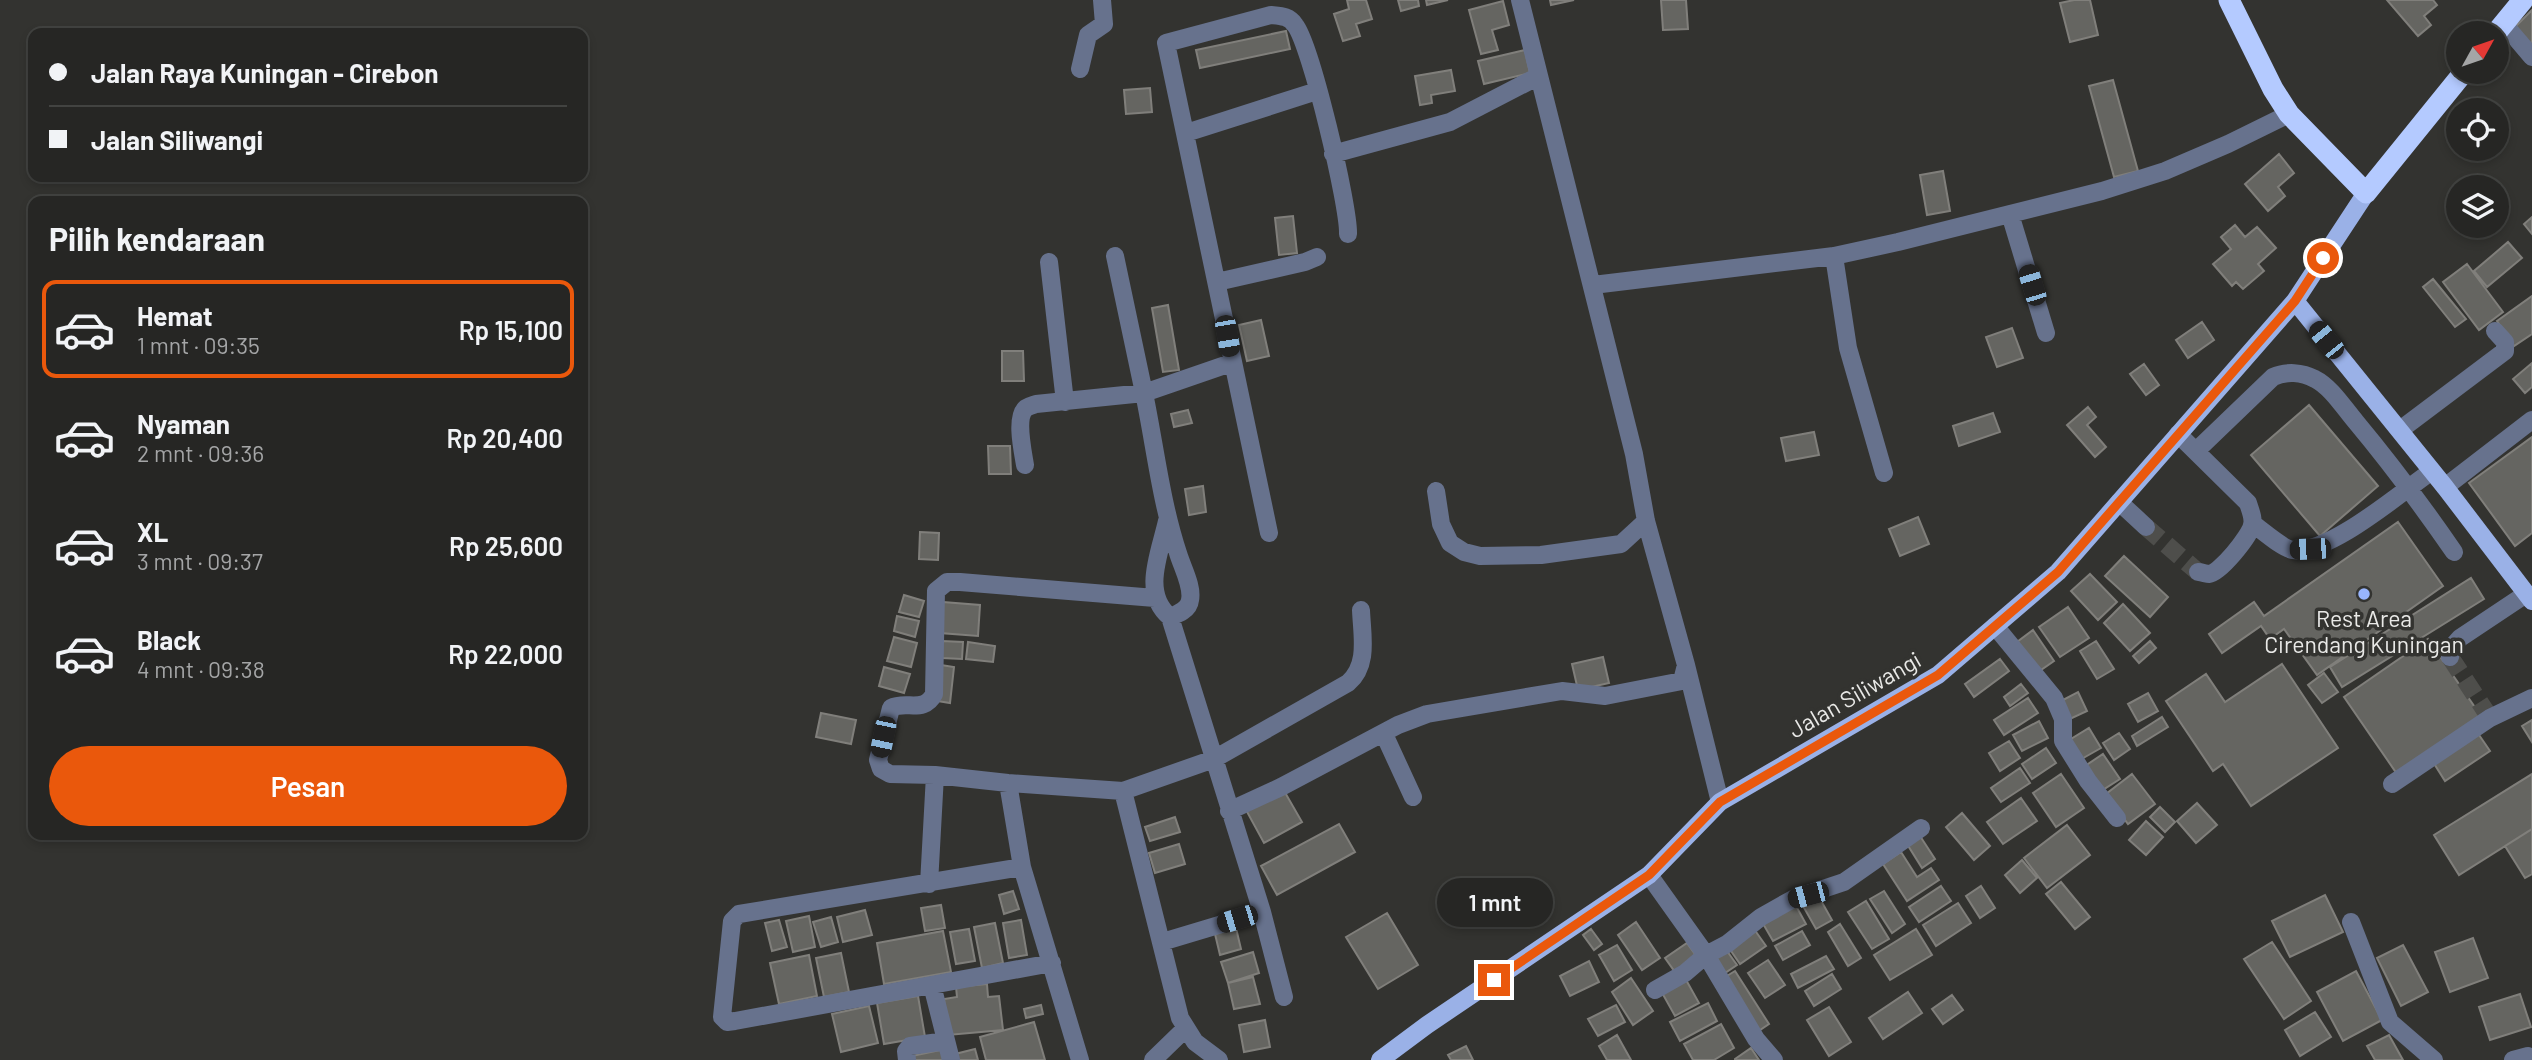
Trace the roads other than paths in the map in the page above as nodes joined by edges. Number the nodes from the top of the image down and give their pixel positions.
1 (1102, 0) edge
2 (1520, 0) edge
3 (2229, 0) edge
4 (2523, 0) edge
5 (2506, 21) edge
6 (2510, 38) edge
7 (2532, 57) edge
8 (1080, 69) dead end
9 (1539, 76) junction
10 (2455, 84) edge
11 (1317, 91) junction
12 (2289, 114) junction
13 (1186, 133) junction
14 (1333, 154) junction
15 (2365, 193) junction
16 (2010, 214) junction
17 (1348, 234) dead end
18 (1115, 256) dead end
19 (1834, 256) junction
20 (1317, 257) dead end
21 (1049, 261) dead end
22 (1217, 282) junction
23 (1593, 285) junction
24 (2295, 301) junction
25 (2495, 331) dead end
26 (2046, 333) dead end
27 (1231, 363) junction
28 (1143, 393) junction
29 (1065, 402) junction
30 (2532, 420) edge
31 (2400, 430) junction
32 (2178, 434) junction
33 (2196, 451) junction
34 (1025, 465) dead end
35 (2432, 471) junction
36 (1884, 473) dead end
37 (2409, 486) junction
38 (2445, 486) junction
39 (1436, 491) dead end
40 (2119, 502) junction
41 (1167, 521) junction
42 (1646, 521) junction
43 (2253, 524) junction
44 (2146, 527) tunnel mouth
45 (1269, 533) dead end
46 (2454, 552) dead end
47 (2198, 572) dead end
48 (1155, 597) junction
49 (2529, 597) edge
50 (1361, 610) dead end
51 (1170, 617) junction
52 (1995, 626) junction
53 (2450, 657) dead end
54 (1686, 665) junction
55 (2532, 698) edge
56 (1384, 734) junction
57 (1214, 759) junction
58 (935, 775) junction
59 (1009, 783) junction
60 (2392, 784) dead end
61 (1123, 791) junction
62 (1413, 797) dead end
63 (1720, 802) junction
64 (1229, 811) junction
65 (2117, 818) dead end
66 (1921, 828) dead end
67 (1022, 867) junction
68 (1649, 875) junction
69 (929, 884) junction
70 (1262, 912) junction
71 (2351, 922) dead end
72 (1162, 942) junction
73 (1706, 955) junction
74 (1052, 964) junction
75 (932, 985) junction
76 (1655, 990) dead end
77 (1284, 997) dead end
78 (1185, 1029) junction
79 (946, 1041) junction
80 (907, 1060) edge
81 (951, 1060) edge
82 (1080, 1060) edge
83 (1153, 1060) edge
84 (1219, 1060) edge
85 (1380, 1060) edge
86 (1774, 1060) edge
87 (2434, 1060) edge

1 - 8 street
2 - 9 street
3 - 12 highway
4 - 5 highway
6 - 7 street
9 - 14 street
9 - 23 street
10 - 15 highway
11 - 13 street
11 - 13 street
11 - 14 street
12 - 15 highway
12 - 16 street
13 - 22 street
14 - 17 street
15 - 24 main road, Jalan Siliwangi
16 - 19 street
16 - 26 street
18 - 28 street
19 - 23 street
19 - 36 street
20 - 22 street
21 - 29 street
22 - 27 street
23 - 42 street
24 - 31 main road
24 - 32 main road, Jalan Siliwangi
25 - 31 street
27 - 28 street
27 - 45 street
28 - 29 street
28 - 41 street
29 - 34 street
30 - 38 street
31 - 35 main road
32 - 33 street
32 - 40 main road, Jalan Siliwangi
33 - 37 street
33 - 43 street
35 - 37 street
35 - 38 main road
37 - 43 street
37 - 46 street
38 - 49 main road
39 - 42 street
40 - 44 street
40 - 52 main road, Jalan Siliwangi
41 - 48 street
41 - 51 street
42 - 54 street
43 - 47 street
48 - 51 street
48 - 58 street
49 - 53 street
50 - 57 street
51 - 57 street
52 - 63 main road, Jalan Siliwangi
52 - 65 street
54 - 56 street
54 - 63 street
55 - 60 street
56 - 62 street
56 - 64 street
57 - 61 street
57 - 64 street
58 - 59 street
58 - 69 street
59 - 61 street
59 - 67 street
61 - 72 street
63 - 68 main road, Jalan Siliwangi
64 - 70 street
66 - 73 street
67 - 69 street
67 - 74 street
68 - 73 street
68 - 85 main road, Jalan Siliwangi
69 - 75 street
70 - 72 street
70 - 77 street
71 - 87 street
72 - 78 street
73 - 76 street
73 - 86 street
74 - 75 street
74 - 82 street
75 - 79 street
78 - 83 street
78 - 84 street
79 - 80 street
79 - 81 street

